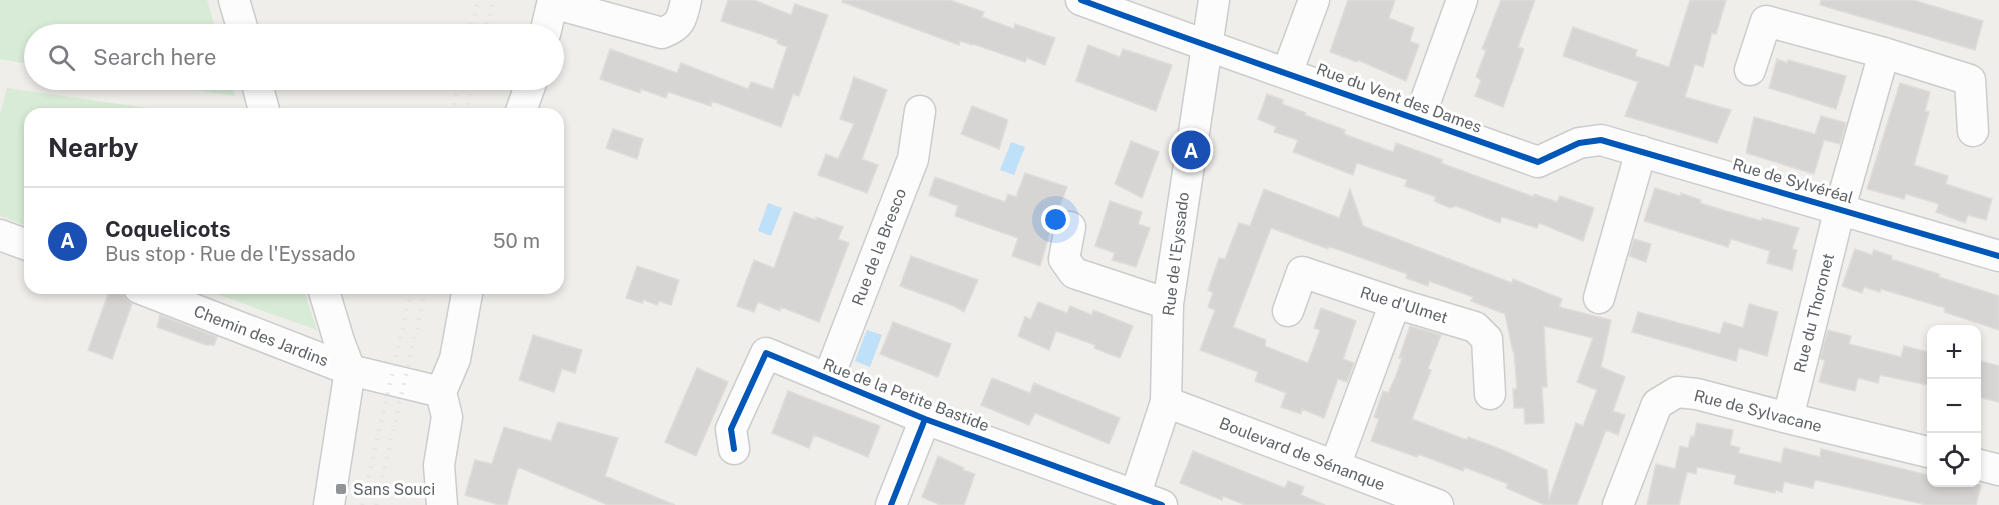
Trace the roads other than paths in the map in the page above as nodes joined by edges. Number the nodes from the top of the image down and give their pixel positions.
1 (234, 0) edge
2 (686, 0) edge
3 (1081, 0) edge
4 (1214, 0) edge
5 (1314, 0) edge
6 (1462, 0) edge
7 (553, 2) edge
8 (241, 24) edge
9 (548, 24) edge
10 (1207, 47) junction
11 (1884, 53) junction
12 (1750, 70) dead end
13 (1287, 73) junction
14 (259, 90) edge
15 (528, 90) edge
16 (264, 108) edge
17 (522, 108) edge
18 (920, 111) dead end
19 (1419, 119) junction
20 (1973, 132) dead end
21 (1579, 143) joint
22 (1641, 151) junction
23 (1840, 208) junction
24 (1070, 227) dead end
25 (0, 235) edge
26 (24, 244) edge
27 (1999, 256) edge
28 (154, 294) edge
29 (325, 294) edge
30 (467, 294) edge
31 (1599, 298) dead end
32 (1395, 303) junction
33 (1168, 304) junction
34 (1288, 310) dead end
35 (350, 370) junction
36 (828, 379) junction
37 (441, 392) junction
38 (1490, 394) dead end
39 (1166, 402) junction
40 (1788, 418) junction
41 (925, 419) junction
42 (734, 449) dead end
43 (1927, 452) edge
44 (1981, 465) edge
45 (1335, 466) junction
46 (1999, 470) edge
47 (1143, 502) edge
48 (329, 505) edge
49 (442, 505) edge
50 (891, 505) edge
51 (1438, 505) edge
52 (1618, 505) edge

1 - 8 street
2 - 7 street
3 - 10 street, Rue du Vent des Dames
4 - 10 street, Rue de l'Eyssado
5 - 13 street
6 - 19 street
7 - 9 street
10 - 13 street, Rue du Vent des Dames
10 - 33 street, Rue de l'Eyssado
11 - 12 street
11 - 20 street
11 - 23 street, Rue du Thoronet
13 - 19 street, Rue du Vent des Dames
14 - 16 street
15 - 17 street
18 - 36 street, Rue de la Bresco
19 - 21 street, Rue du Vent des Dames
21 - 22 street, Rue de Sylvéréal
22 - 23 street, Rue de Sylvéréal
22 - 31 street
23 - 27 street, Rue de Sylvéréal
23 - 40 street, Rue du Thoronet
24 - 33 street
25 - 26 street
28 - 35 street, Chemin des Jardins
29 - 35 street
30 - 37 street
32 - 34 street, Rue d'Ulmet
32 - 38 street, Rue d'Ulmet
32 - 45 street
33 - 39 street, Rue de l'Eyssado
35 - 37 street, Chemin des Jardins
35 - 48 street
36 - 41 street, Rue de la Petite Bastide
36 - 42 street, Rue de la Petite Bastide
37 - 49 street
39 - 45 street, Boulevard de Sénanque
39 - 47 street, Rue de l'Eyssado
40 - 43 street, Rue de Sylvacane
40 - 52 street, Rue de Sylvacane
41 - 47 street, Rue de la Petite Bastide
41 - 50 street
44 - 46 street
45 - 51 street, Boulevard de Sénanque

